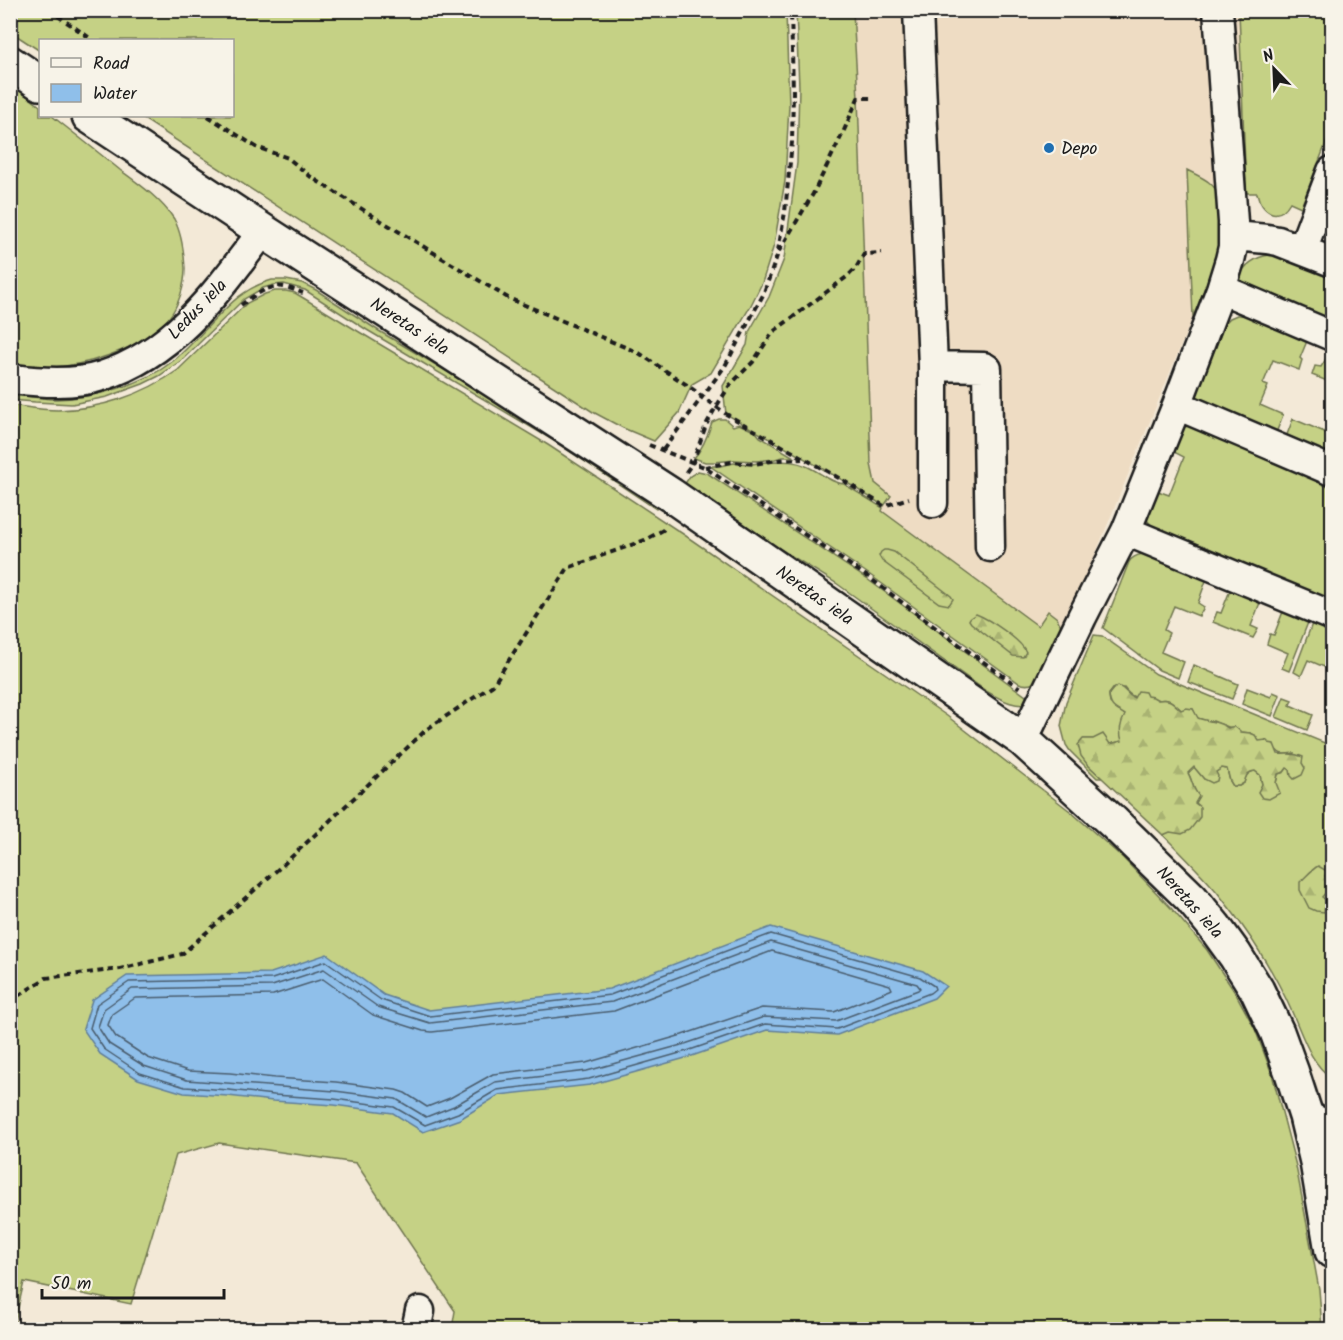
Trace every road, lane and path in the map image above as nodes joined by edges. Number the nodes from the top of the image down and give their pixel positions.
1 (49, 10) edge
2 (791, 10) edge
3 (918, 10) edge
4 (1218, 10) edge
5 (92, 39) edge
6 (10, 63) edge
7 (39, 82) edge
8 (874, 98) dead end
9 (91, 117) edge
10 (210, 117) edge
11 (1332, 171) edge
12 (263, 231) junction
13 (1234, 236) junction
14 (1302, 250) junction
15 (882, 253) dead end
16 (777, 254) junction
17 (1332, 262) edge
18 (1221, 289) junction
19 (306, 294) dead end
20 (237, 309) dead end
21 (1332, 336) edge
22 (933, 366) junction
23 (10, 379) edge
24 (703, 397) junction
25 (1177, 405) junction
26 (716, 407) junction
27 (804, 459) junction
28 (704, 467) junction
29 (1332, 471) edge
30 (643, 477) junction
31 (922, 500) joint
32 (669, 518) dead end
33 (1126, 531) junction
34 (990, 547) dead end
35 (1332, 616) edge
36 (1041, 703) junction
37 (1023, 740) junction
38 (10, 1001) edge
39 (1319, 1121) edge
40 (1332, 1251) edge

1 - 5 path
2 - 16 path
3 - 22 street
4 - 13 street
6 - 7 main road
8 - 16 path
9 - 12 main road, Neretas iela
10 - 24 path
11 - 14 street
12 - 23 street, Ledus iela
12 - 30 main road, Neretas iela
13 - 14 street
13 - 18 street
14 - 17 street
15 - 26 path
16 - 24 path
18 - 21 street
18 - 25 street
19 - 20 path
22 - 31 street
22 - 34 street
24 - 26 path
24 - 30 path
25 - 29 street
25 - 33 street
26 - 27 path
26 - 28 path
27 - 28 path
27 - 31 path
28 - 36 path
30 - 37 main road, Neretas iela
32 - 38 path
33 - 35 street
33 - 36 street
36 - 37 street
37 - 39 main road, Neretas iela
39 - 40 main road, Neretas iela

